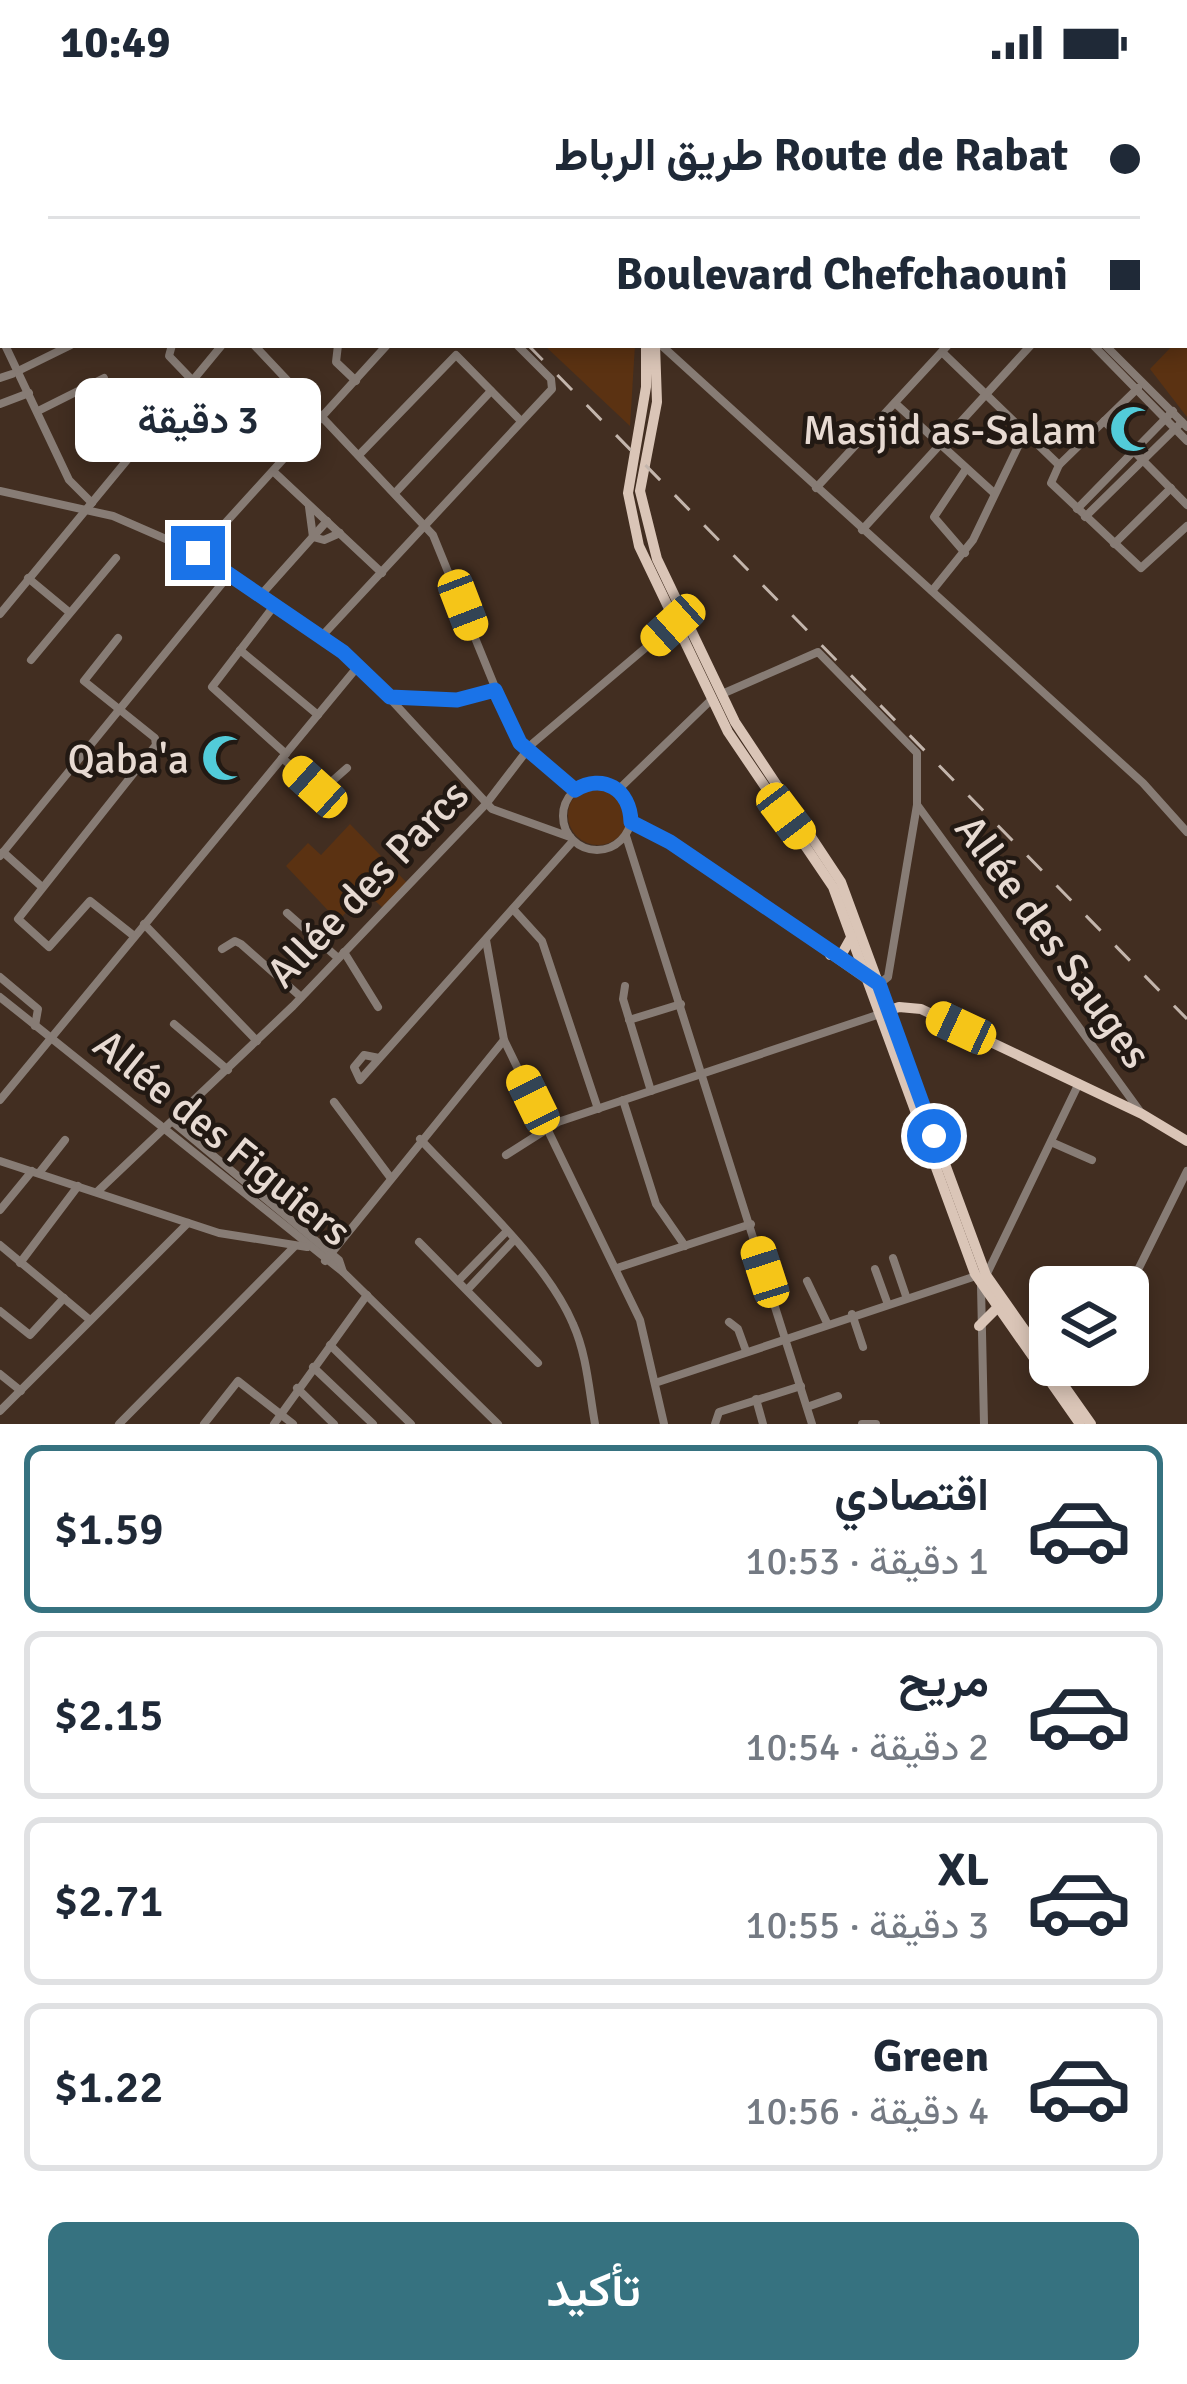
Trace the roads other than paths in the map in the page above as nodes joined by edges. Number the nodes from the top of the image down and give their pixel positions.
1 (6, 348) edge
2 (65, 348) edge
3 (171, 348) edge
4 (220, 348) edge
5 (257, 348) edge
6 (337, 348) edge
7 (384, 348) edge
8 (521, 348) edge
9 (646, 348) edge
10 (663, 348) edge
11 (666, 348) edge
12 (945, 348) edge
13 (1028, 348) edge
14 (1097, 348) edge
15 (1108, 348) edge
16 (658, 361) junction
17 (680, 366) junction
18 (15, 372) junction
19 (0, 378) edge
20 (104, 378) dead end
21 (193, 381) junction
22 (356, 381) junction
23 (1138, 388) junction
24 (491, 391) junction
25 (986, 392) junction
26 (28, 393) junction
27 (895, 403) junction
28 (0, 404) edge
29 (38, 411) junction
30 (1170, 414) junction
31 (323, 418) junction
32 (521, 421) junction
33 (1104, 421) junction
34 (1182, 425) edge
35 (1025, 432) junction
36 (1187, 441) edge
37 (939, 444) junction
38 (1134, 452) junction
39 (359, 455) junction
40 (1142, 460) junction
41 (1059, 465) junction
42 (966, 469) junction
43 (274, 472) junction
44 (816, 488) junction
45 (1171, 488) junction
46 (0, 491) edge
47 (395, 493) junction
48 (994, 493) junction
49 (308, 503) junction
50 (1187, 505) edge
51 (89, 507) junction
52 (1077, 509) junction
53 (1085, 517) junction
54 (327, 520) junction
55 (425, 524) junction
56 (1187, 526) edge
57 (862, 530) junction
58 (340, 533) junction
59 (313, 537) junction
60 (1114, 544) junction
61 (198, 553) junction
62 (965, 553) junction
63 (116, 559) dead end
64 (382, 573) junction
65 (230, 574) junction
66 (28, 578) junction
67 (932, 591) junction
68 (260, 596) junction
69 (4, 600) edge
70 (274, 606) junction
71 (69, 612) junction
72 (0, 614) edge
73 (677, 621) junction
74 (321, 637) junction
75 (118, 638) dead end
76 (239, 650) junction
77 (32, 660) dead end
78 (359, 665) junction
79 (495, 690) junction
80 (390, 697) junction
81 (715, 698) junction
82 (120, 709) junction
83 (318, 715) junction
84 (527, 749) junction
85 (285, 756) junction
86 (347, 768) dead end
87 (619, 789) junction
88 (575, 790) junction
89 (486, 804) junction
90 (917, 805) junction
91 (563, 819) junction
92 (631, 822) junction
93 (546, 831) junction
94 (1187, 832) edge
95 (626, 836) junction
96 (572, 839) junction
97 (2, 854) edge
98 (42, 887) junction
99 (513, 909) junction
100 (287, 913) dead end
101 (144, 925) junction
102 (852, 935) junction
103 (134, 936) junction
104 (486, 940) junction
105 (222, 949) dead end
106 (830, 955) junction
107 (341, 956) junction
108 (0, 977) edge
109 (874, 983) junction
110 (625, 986) dead end
111 (0, 997) edge
112 (302, 997) junction
113 (681, 1004) junction
114 (378, 1006) dead end
115 (884, 1011) junction
116 (629, 1020) junction
117 (174, 1024) dead end
118 (35, 1026) junction
119 (49, 1037) junction
120 (504, 1040) junction
121 (257, 1041) junction
122 (379, 1058) dead end
123 (228, 1070) junction
124 (704, 1073) junction
125 (1079, 1083) junction
126 (651, 1091) junction
127 (0, 1100) edge
128 (623, 1100) junction
129 (334, 1102) dead end
130 (598, 1108) junction
131 (1142, 1114) junction
132 (174, 1124) junction
133 (548, 1130) junction
134 (166, 1131) junction
135 (420, 1139) junction
136 (65, 1140) dead end
137 (1051, 1142) junction
138 (1187, 1142) edge
139 (506, 1155) dead end
140 (1092, 1160) dead end
141 (0, 1161) edge
142 (36, 1172) junction
143 (1187, 1172) edge
144 (390, 1178) junction
145 (78, 1186) junction
146 (97, 1192) junction
147 (0, 1210) edge
148 (188, 1223) junction
149 (751, 1224) junction
150 (343, 1233) junction
151 (509, 1237) junction
152 (419, 1242) dead end
153 (305, 1244) junction
154 (0, 1246) edge
155 (685, 1246) junction
156 (328, 1257) junction
157 (893, 1258) dead end
158 (20, 1263) junction
159 (1140, 1266) edge
160 (617, 1268) junction
161 (875, 1269) dead end
162 (981, 1278) junction
163 (459, 1280) junction
164 (807, 1281) dead end
165 (468, 1289) junction
166 (367, 1294) junction
167 (905, 1296) junction
168 (64, 1298) junction
169 (887, 1302) junction
170 (996, 1309) junction
171 (0, 1311) edge
172 (852, 1314) junction
173 (90, 1320) junction
174 (729, 1322) dead end
175 (827, 1323) junction
176 (979, 1325) junction
177 (786, 1337) junction
178 (1029, 1339) edge
179 (330, 1346) junction
180 (863, 1347) dead end
181 (746, 1351) junction
182 (538, 1363) dead end
183 (313, 1367) junction
184 (0, 1374) edge
185 (657, 1383) junction
186 (801, 1386) junction
187 (1064, 1386) edge
188 (297, 1388) junction
189 (21, 1391) junction
190 (838, 1396) dead end
191 (756, 1399) junction
192 (807, 1407) junction
193 (0, 1411) edge
194 (280, 1412) junction
195 (400, 1414) junction
196 (119, 1424) edge
197 (205, 1424) edge
198 (274, 1424) edge
199 (293, 1424) edge
200 (334, 1424) edge
201 (373, 1424) edge
202 (388, 1424) edge
203 (411, 1424) edge
204 (499, 1424) edge
205 (595, 1424) edge
206 (664, 1424) edge
207 (715, 1424) edge
208 (763, 1424) edge
209 (812, 1424) edge
210 (862, 1424) edge
211 (876, 1424) edge
212 (984, 1424) edge
213 (1080, 1424) edge
214 (1090, 1424) edge

1 - 18 street
2 - 18 street
3 - 21 street
4 - 21 street
5 - 31 street
6 - 22 street
7 - 22 street
8 - 32 street
9 - 73 main road
10 - 16 main road
11 - 17 street
12 - 25 street
12 - 27 street
13 - 25 street
14 - 23 street
15 - 30 street
16 - 17 street
16 - 73 main road
17 - 44 street
18 - 19 street
18 - 26 street
20 - 29 street
21 - 51 street
22 - 31 street
23 - 30 street
23 - 33 street
24 - 32 street
24 - 39 street
24 - 47 street
25 - 35 street
25 - 37 street
26 - 28 street
26 - 29 street
27 - 37 street
27 - 44 street
29 - 51 street
30 - 34 street
30 - 38 street
31 - 39 street
31 - 43 street
32 - 55 street
33 - 38 street
33 - 41 street
34 - 36 street
34 - 40 street
35 - 41 street
35 - 48 street
37 - 42 street
37 - 57 street
38 - 40 street
38 - 52 street
39 - 47 street
40 - 45 street
40 - 53 street
41 - 52 street
42 - 48 street
42 - 62 street
43 - 49 street
43 - 61 street
44 - 57 street
45 - 50 street
45 - 60 street
46 - 51 street
47 - 55 street
48 - 62 street
49 - 54 street
49 - 59 street
51 - 61 street
51 - 66 street
52 - 53 street
53 - 60 street
54 - 58 street
54 - 59 street
55 - 64 street
55 - 79 street
56 - 60 street
57 - 67 street
58 - 59 street
58 - 64 street
59 - 68 street
61 - 65 street
62 - 67 street
63 - 71 street
64 - 74 street
65 - 68 street
65 - 82 street
66 - 69 street
66 - 71 street
67 - 94 street
68 - 70 street
69 - 72 street
70 - 74 street
70 - 76 street
71 - 77 street
73 - 81 main road
73 - 84 street, Allée des Parcs
74 - 78 street
75 - 82 street
76 - 83 street
76 - 85 street
78 - 80 street
78 - 83 street
79 - 80 street
79 - 84 street
80 - 89 street
81 - 87 street
81 - 90 street
81 - 102 main road
81 - 109 main road
82 - 97 street
82 - 98 street
83 - 85 street
84 - 88 street
84 - 89 street, Allée des Parcs
85 - 86 street
85 - 101 street
87 - 88 street
87 - 92 street
88 - 91 street
89 - 93 street
89 - 107 street, Allée des Parcs
90 - 109 street
90 - 131 street, Allée des Sauges
91 - 93 street
91 - 96 street
92 - 95 street
92 - 106 street
93 - 96 street
95 - 96 street
95 - 113 street
96 - 99 street
97 - 98 street
98 - 103 street
99 - 104 street
99 - 130 street
100 - 107 street
101 - 103 street
101 - 121 street
102 - 106 main road
102 - 109 main road
103 - 119 street
104 - 120 street
104 - 122 street
105 - 112 street
106 - 109 street
107 - 112 street, Allée des Parcs
107 - 114 street
108 - 118 street
109 - 115 main road
110 - 116 street
111 - 118 street, Allée des Figuiers
112 - 121 street, Allée des Parcs
113 - 116 street
113 - 124 street
115 - 124 street
115 - 125 main road
115 - 162 main road
116 - 126 street
117 - 123 street
118 - 119 street, Allée des Figuiers
119 - 127 street
119 - 134 street, Allée des Figuiers
120 - 133 street
120 - 135 street
121 - 123 street, Allée des Parcs
123 - 132 street, Allée des Parcs
124 - 126 street
124 - 149 street
125 - 131 main road
125 - 137 street
126 - 128 street
128 - 130 street
128 - 155 street
129 - 144 street
130 - 133 street
131 - 138 main road
132 - 134 street, Allée des Parcs
132 - 153 street, Allée des Figuiers
133 - 139 street
133 - 160 street
134 - 146 street, Allée des Parcs
134 - 153 street, Allée des Figuiers
135 - 144 street
135 - 151 street
136 - 142 street
137 - 140 street
137 - 162 street
141 - 142 street
142 - 145 street
142 - 147 street
143 - 159 street
144 - 150 street
145 - 146 street
145 - 158 street
146 - 148 street
148 - 153 street
148 - 173 street
149 - 155 street
149 - 177 street
150 - 153 street
150 - 156 street
151 - 163 street
151 - 165 street
151 - 205 street
152 - 163 street
153 - 156 street, Allée des Figuiers
153 - 196 street
154 - 158 street
155 - 160 street
156 - 166 street, Allée des Figuiers
157 - 167 street
158 - 168 street
160 - 185 street
161 - 169 street
162 - 167 street
162 - 170 main road
162 - 176 street
162 - 178 main road
163 - 165 street
164 - 175 street
165 - 182 street
166 - 179 street
166 - 204 street, Allée des Figuiers
167 - 169 street
168 - 171 street
168 - 173 street
169 - 172 street
170 - 176 main road
170 - 213 main road
172 - 175 street
172 - 180 street
173 - 189 street
174 - 181 street
175 - 177 street
176 - 212 street
177 - 181 street
177 - 186 street
179 - 183 street
179 - 195 street
181 - 185 street
183 - 188 street
183 - 201 street
184 - 189 street
185 - 206 street
186 - 191 street
186 - 192 street
187 - 214 main road
188 - 194 street
188 - 200 street
189 - 193 street
190 - 192 street
191 - 207 street
191 - 208 street
192 - 209 street
194 - 197 street
194 - 198 street
194 - 199 street
195 - 202 street
195 - 203 street
210 - 211 street

